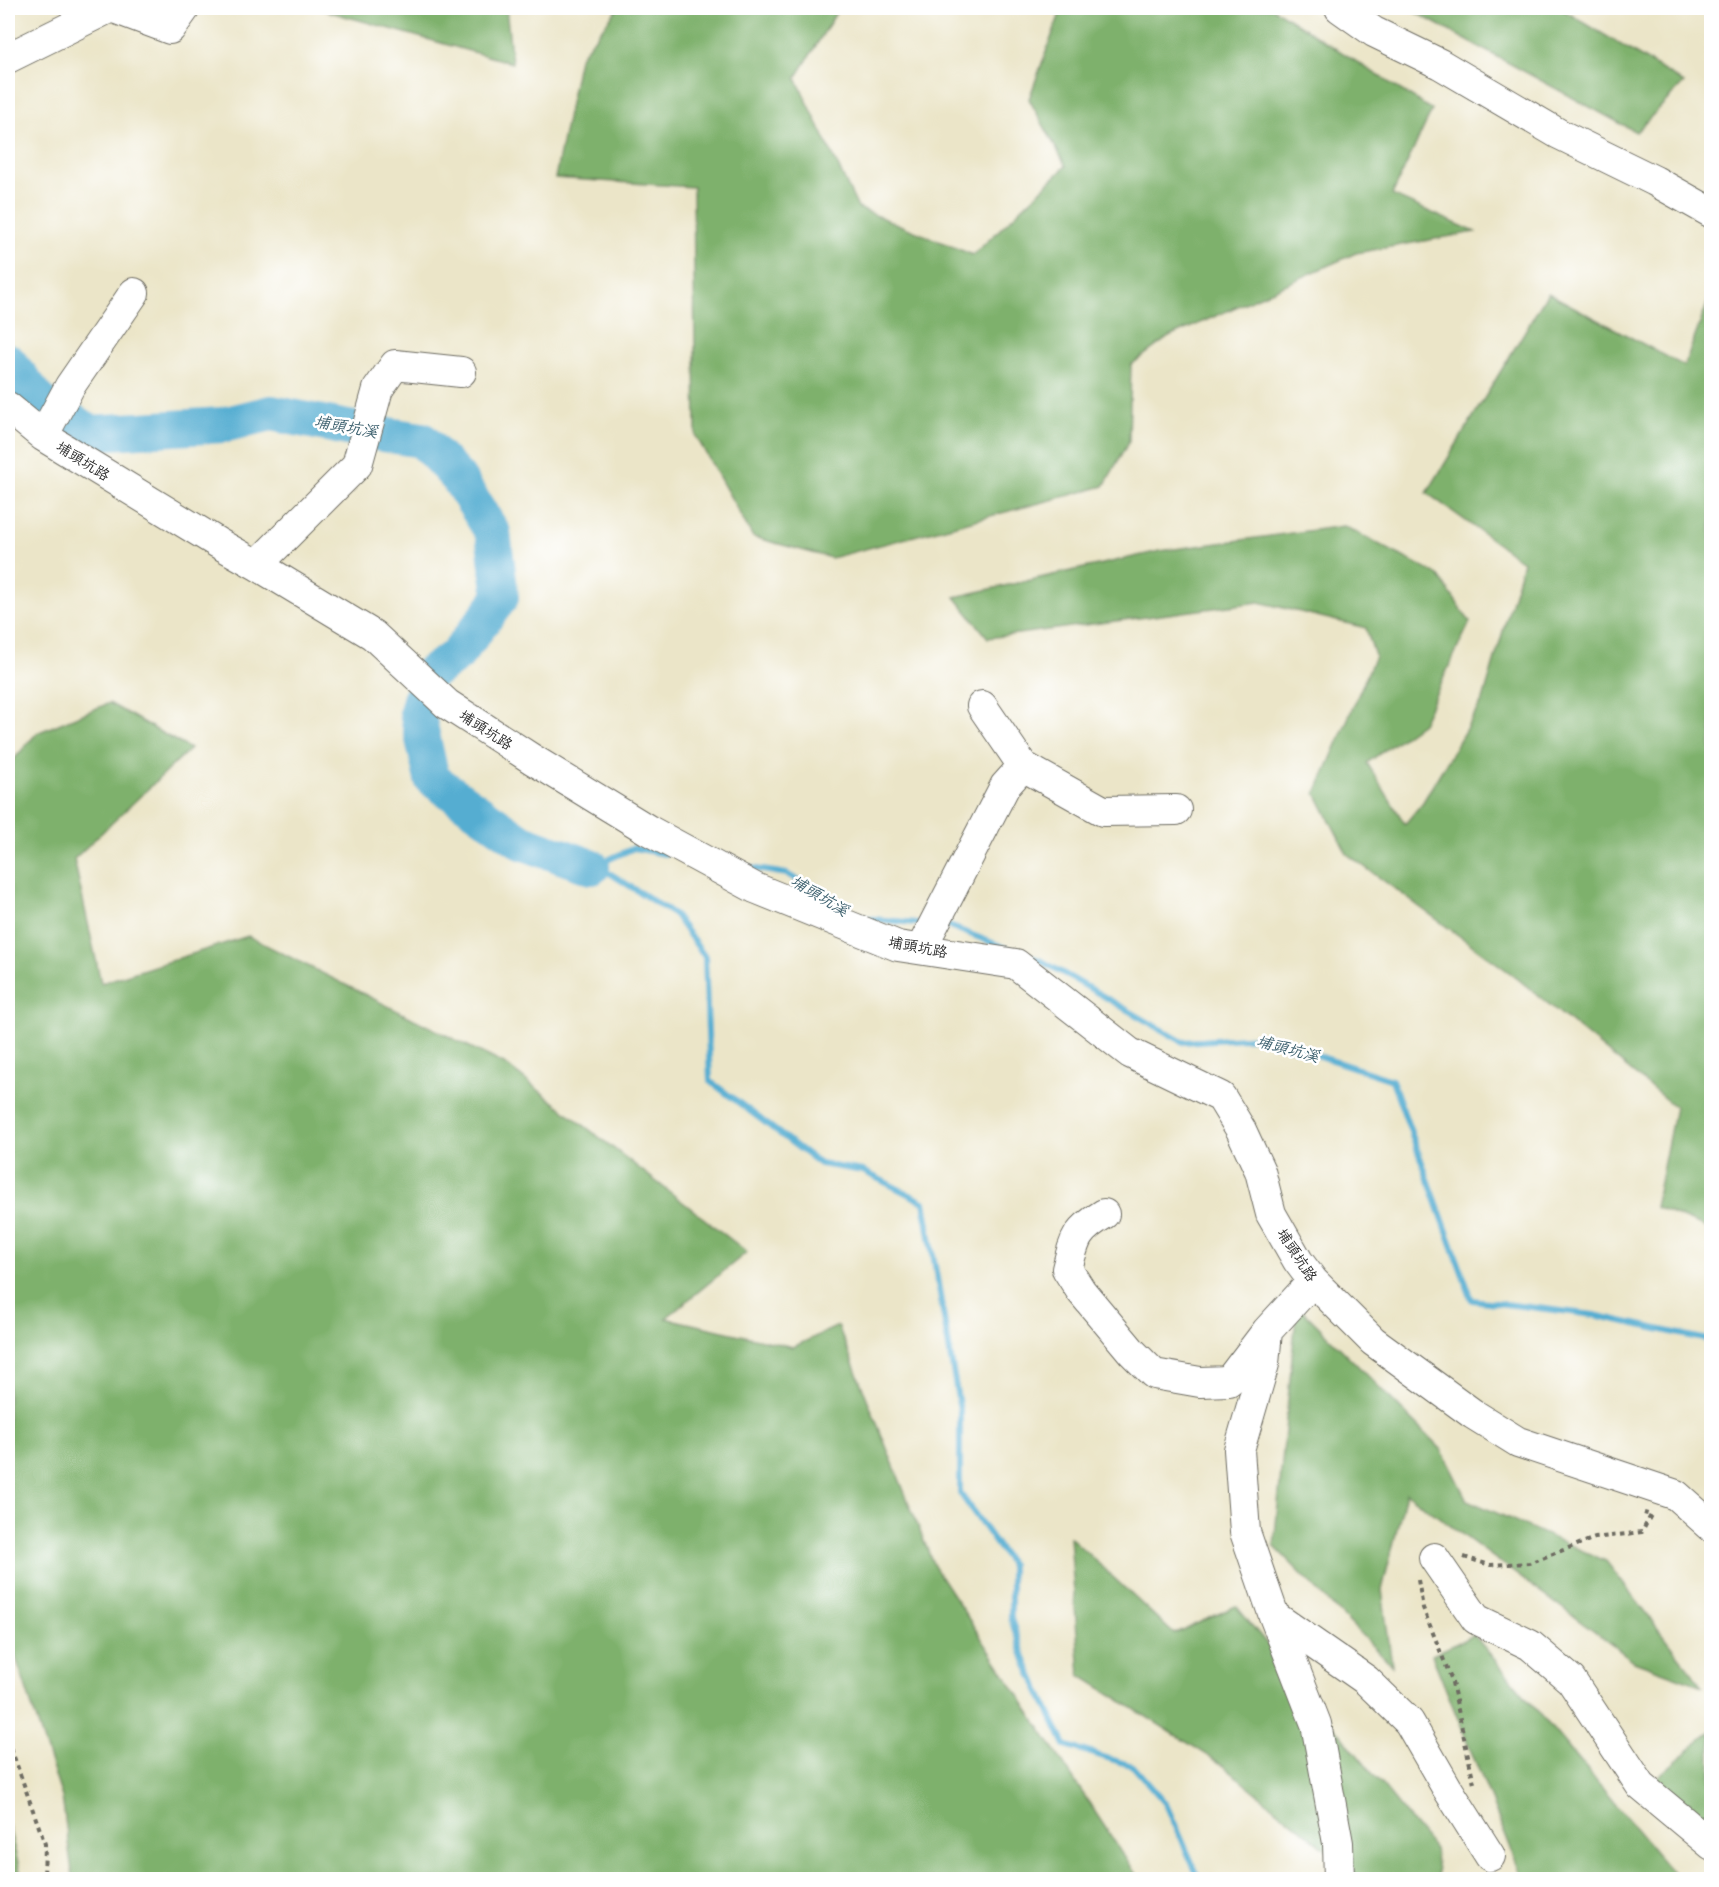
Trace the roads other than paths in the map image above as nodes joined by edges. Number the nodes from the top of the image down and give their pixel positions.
1 (109, 8) edge
2 (114, 8) edge
3 (185, 8) edge
4 (1340, 8) edge
5 (8, 58) edge
6 (1712, 213) edge
7 (134, 293) dead end
8 (461, 372) dead end
9 (8, 407) edge
10 (43, 436) junction
11 (257, 565) junction
12 (982, 706) dead end
13 (1023, 766) junction
14 (1176, 810) dead end
15 (929, 933) junction
16 (1104, 1214) dead end
17 (1313, 1281) junction
18 (1267, 1331) junction
19 (1712, 1527) edge
20 (1434, 1558) dead end
21 (1274, 1616) junction
22 (1712, 1845) edge
23 (1491, 1856) dead end
24 (1339, 1880) edge

1 - 5 street
2 - 3 street
4 - 6 street
7 - 10 street
8 - 11 street
9 - 10 street, 埔頭坑路
10 - 11 street, 埔頭坑路
11 - 15 street, 埔頭坑路
12 - 13 street
13 - 14 street
13 - 15 street
15 - 17 street, 埔頭坑路
16 - 18 street
17 - 18 street
17 - 19 street, 埔頭坑路
18 - 21 street
20 - 22 street
21 - 23 street
21 - 24 street

